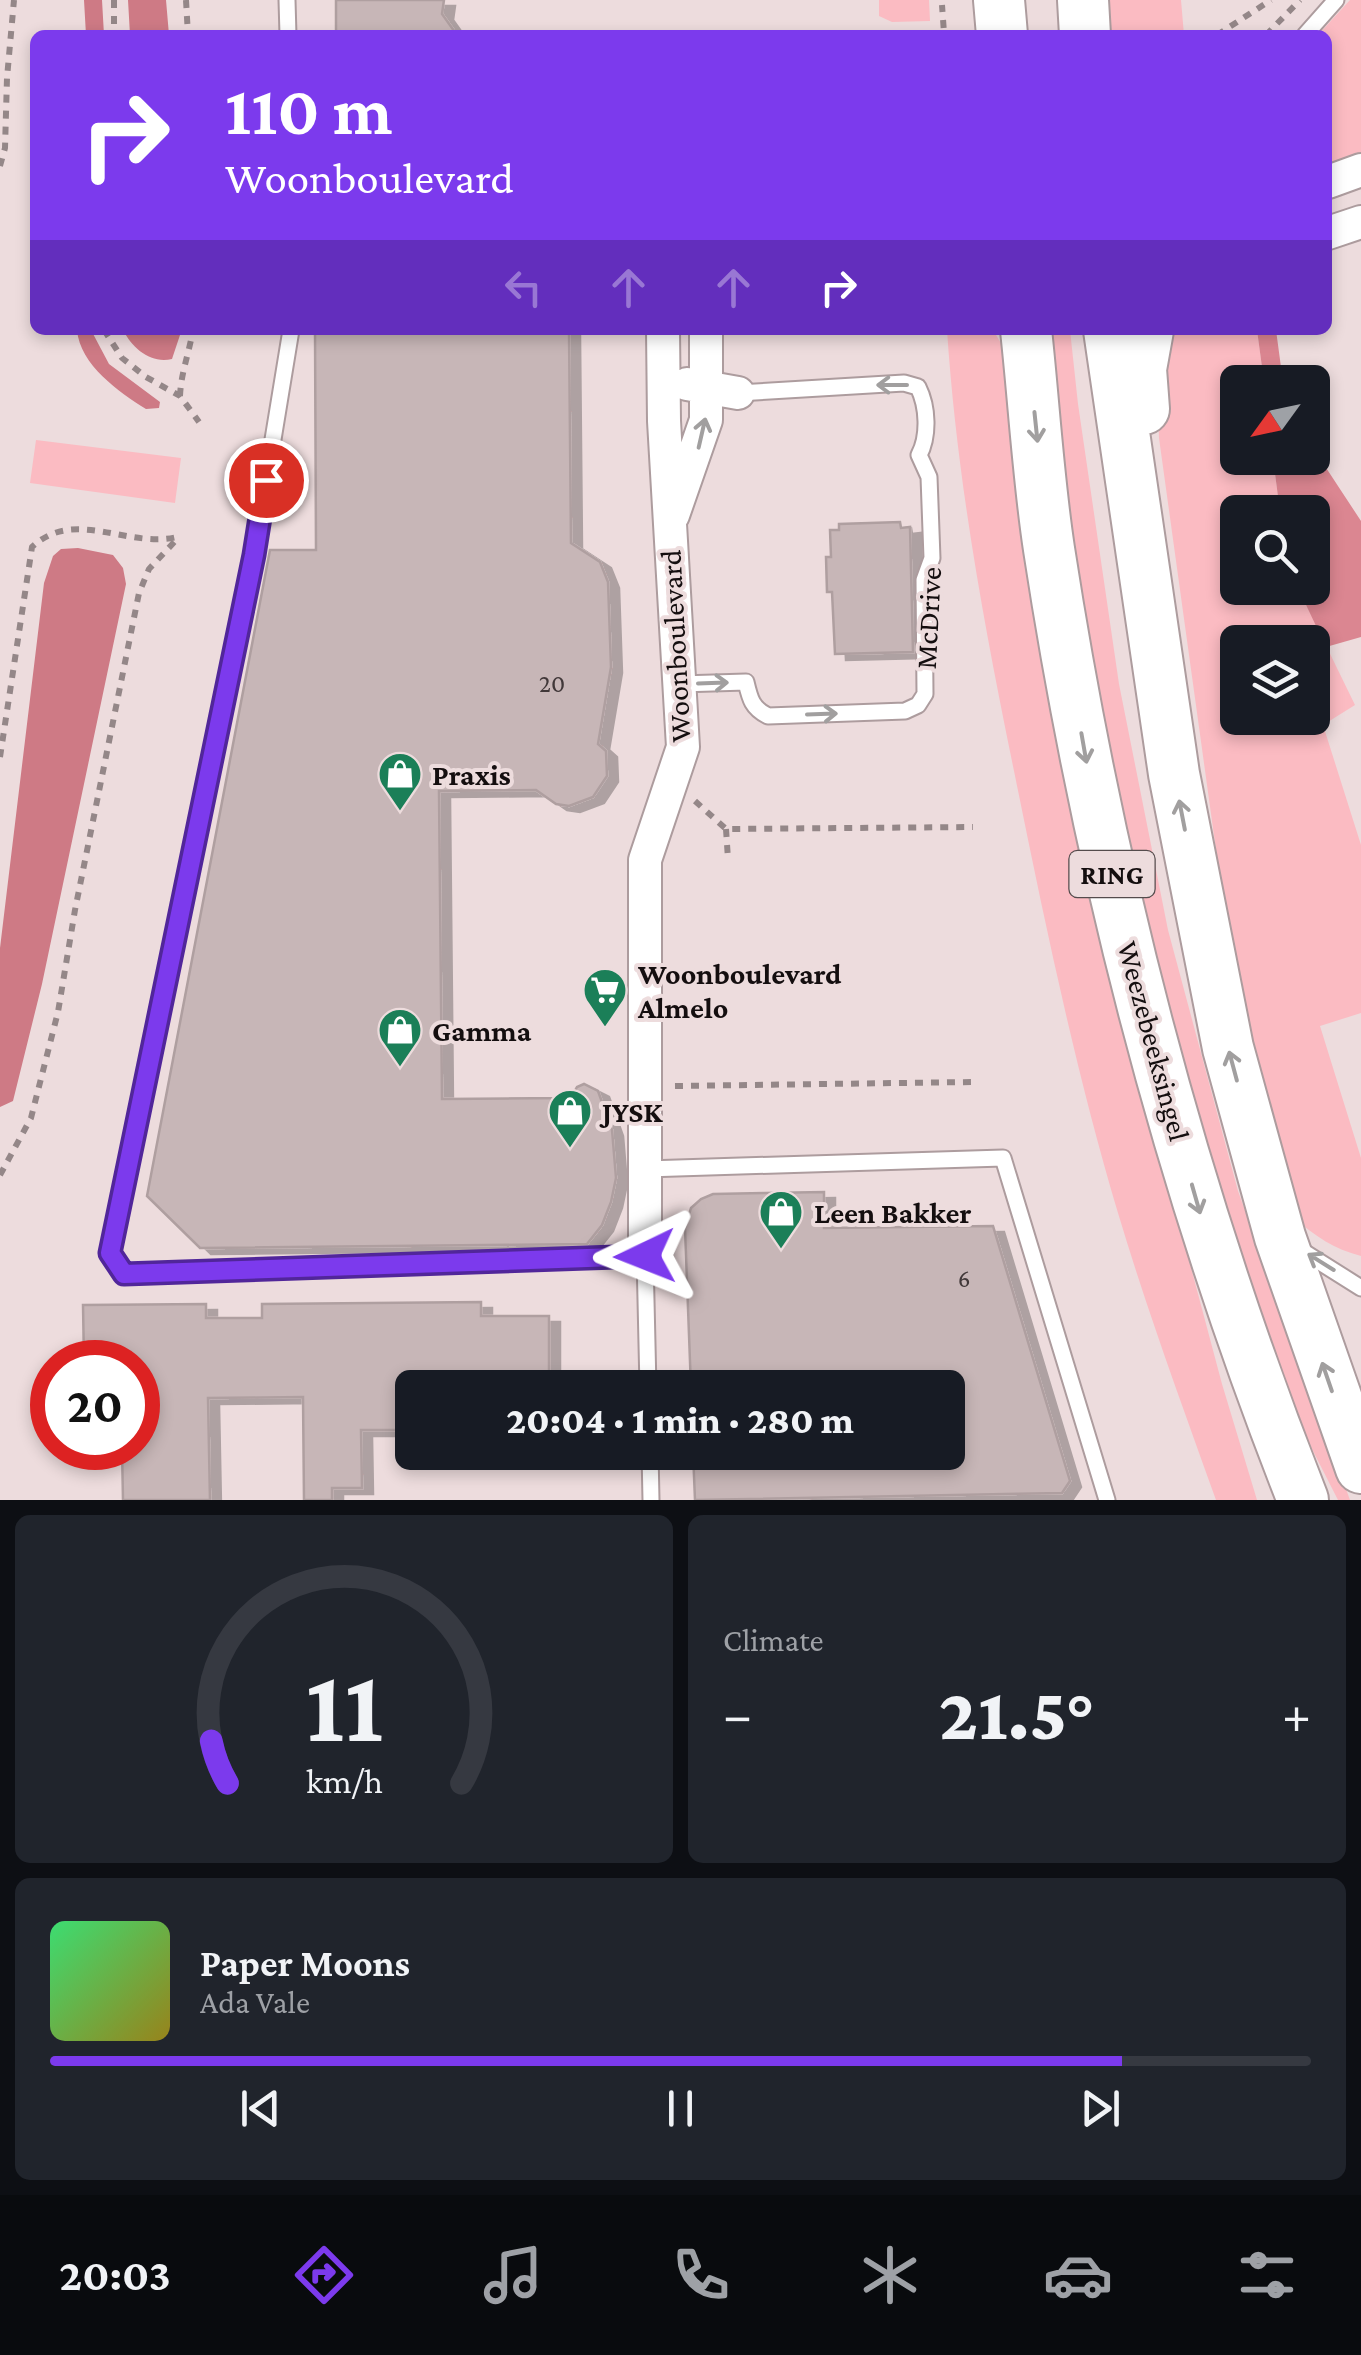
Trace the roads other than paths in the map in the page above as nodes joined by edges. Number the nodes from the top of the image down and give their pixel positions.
1 (287, 0) edge
2 (1000, 0) edge
3 (1083, 0) edge
4 (1336, 0) edge
5 (288, 30) edge
6 (1002, 30) edge
7 (1086, 30) edge
8 (1309, 30) edge
9 (1361, 170) edge
10 (1332, 181) edge
11 (1361, 222) edge
12 (1332, 231) edge
13 (290, 335) edge
14 (706, 335) edge
15 (1023, 335) edge
16 (1110, 335) edge
17 (1147, 335) edge
18 (663, 345) edge
19 (706, 389) junction
20 (738, 393) joint
21 (1133, 503) junction
22 (669, 524) junction
23 (680, 684) junction
24 (646, 1168) junction
25 (1280, 1238) junction
26 (645, 1256) junction
27 (1361, 1288) edge
28 (648, 1370) edge
29 (1361, 1468) edge
30 (650, 1470) edge
31 (651, 1500) edge
32 (1107, 1500) edge
33 (1303, 1500) edge

1 - 5 lane
2 - 6 main road
3 - 7 main road
4 - 8 lane
9 - 10 street
11 - 12 street
13 - 26 lane
14 - 19 street, Woonboulevard
15 -> 33 main road, Weezebeeksingel / RING
16 - 21 main road, RING
17 - 21 main road
18 - 19 street, Woonboulevard
18 - 22 street, Woonboulevard
19 - 20 street, Woonboulevard
22 -> 19 street, Woonboulevard
23 -> 20 lane, McDrive
25 -> 21 main road, RING
22 - 23 street, Woonboulevard
23 - 24 street, Woonboulevard
24 - 26 street, Woonboulevard
24 - 32 lane
27 -> 25 lane
29 -> 25 main road, RING
26 - 28 lane
30 - 31 lane

